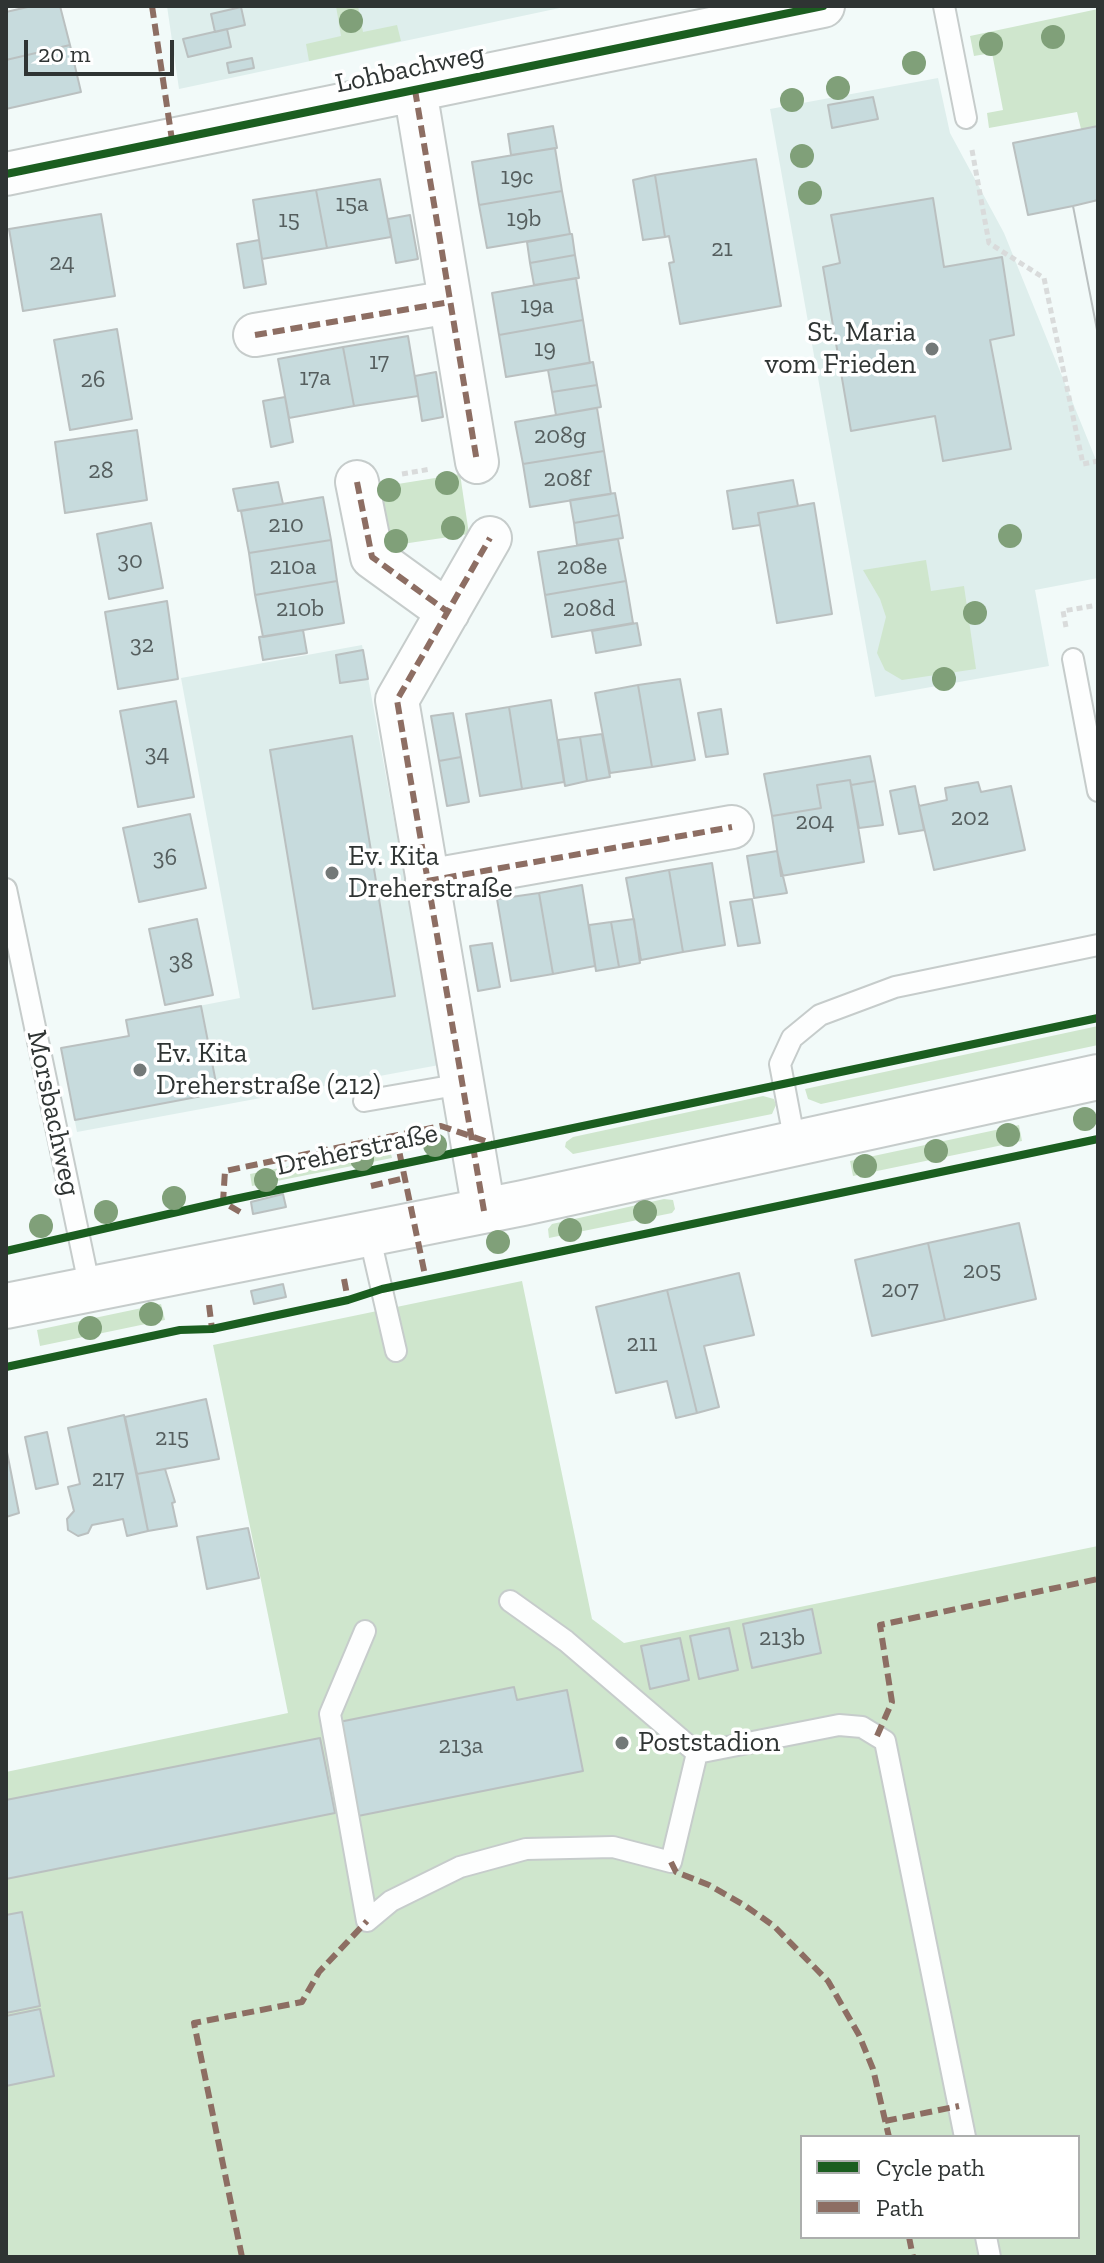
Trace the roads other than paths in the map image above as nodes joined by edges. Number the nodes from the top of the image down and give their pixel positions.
1 (823, 6) edge
2 (944, 6) edge
3 (415, 90) junction
4 (966, 118) road end
5 (6, 174) edge
6 (450, 302) junction
7 (255, 335) dead end
8 (477, 462) dead end
9 (357, 482) dead end
10 (490, 538) dead end
11 (448, 612) junction
12 (1073, 659) dead end
13 (1098, 791) edge
14 (732, 827) dead end
15 (427, 881) junction
16 (6, 889) edge
17 (1098, 945) edge
18 (1098, 1077) edge
19 (462, 1084) junction
20 (364, 1101) dead end
21 (795, 1143) junction
22 (484, 1211) junction
23 (369, 1234) junction
24 (90, 1289) junction
25 (6, 1306) edge
26 (396, 1351) dead end
27 (510, 1601) dead end
28 (365, 1631) dead end
29 (697, 1753) junction
30 (965, 2135) edge

1 - 3 street, Lohbachweg
2 - 4 lane
3 - 5 street, Lohbachweg
3 - 6 street, Lohbachweg
6 - 7 street
6 - 8 street, Lohbachweg
9 - 11 street
10 - 11 street, Dreherstraße
11 - 15 street, Dreherstraße
12 - 13 lane
14 - 15 street
15 - 19 street, Dreherstraße
16 - 24 lane, Morsbachweg
17 - 21 lane
18 - 21 main road
19 - 20 lane, Dreherstraße
19 - 22 street, Dreherstraße
21 - 22 main road
22 - 23 main road
23 - 24 main road
23 - 26 lane
24 - 25 main road
27 - 29 lane
28 - 29 lane
29 - 30 lane

